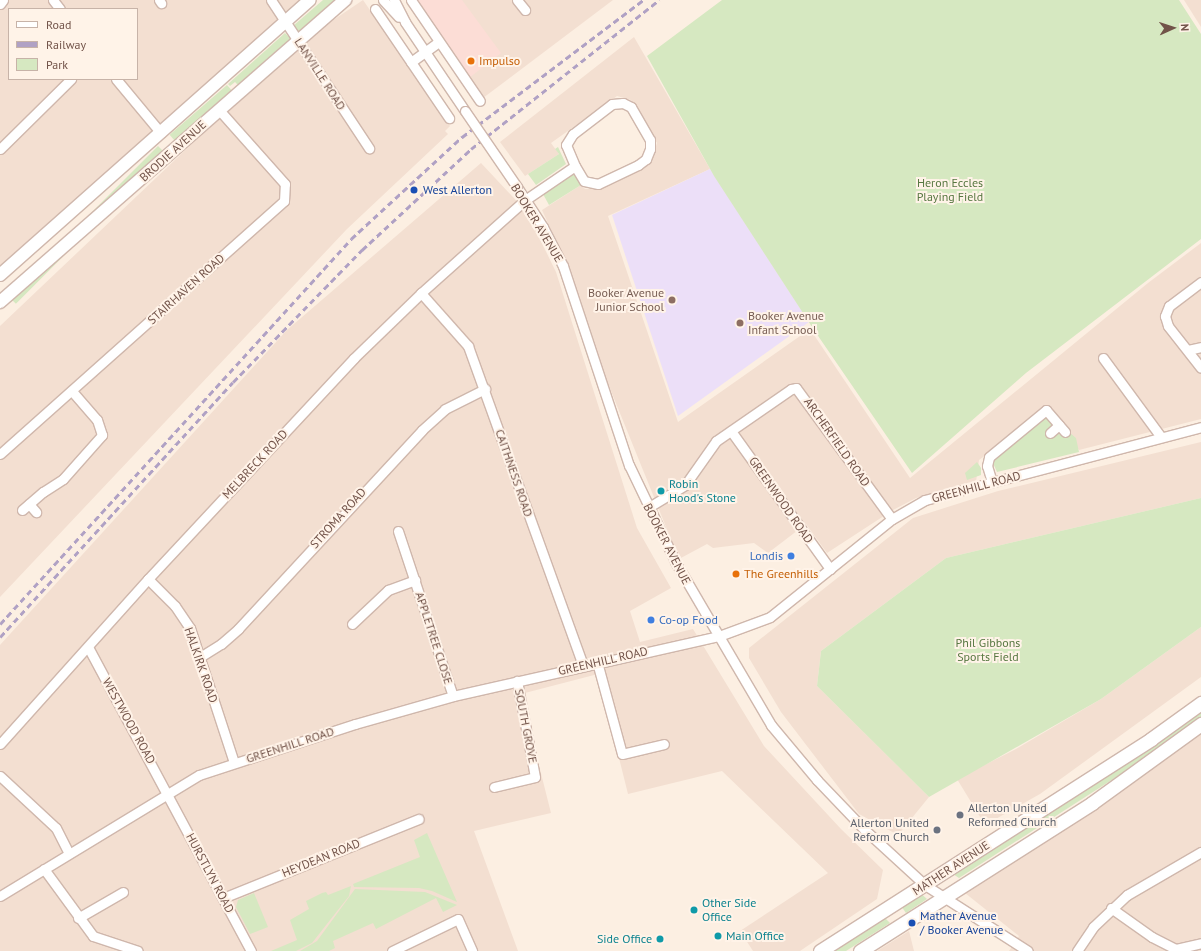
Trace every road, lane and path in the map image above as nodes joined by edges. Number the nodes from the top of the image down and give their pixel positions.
1 (3, 0) edge
2 (53, 0) edge
3 (271, 0) edge
4 (310, 0) edge
5 (345, 0) edge
6 (383, 0) edge
7 (394, 0) edge
8 (411, 0) edge
9 (517, 0) edge
10 (0, 4) edge
11 (59, 8) edge
12 (375, 9) dead end
13 (525, 10) dead end
14 (285, 22) junction
15 (404, 22) junction
16 (297, 40) junction
17 (439, 42) junction
18 (424, 51) junction
19 (411, 62) junction
20 (70, 80) edge
21 (117, 80) edge
22 (480, 101) dead end
23 (219, 110) junction
24 (449, 118) dead end
25 (161, 133) junction
26 (368, 148) dead end
27 (0, 149) edge
28 (176, 150) junction
29 (575, 166) junction
30 (525, 200) junction
31 (0, 275) edge
32 (1201, 282) edge
33 (421, 294) junction
34 (0, 302) edge
35 (1201, 347) edge
36 (1188, 350) junction
37 (1103, 358) dead end
38 (1201, 368) edge
39 (485, 389) junction
40 (72, 391) junction
41 (1201, 427) edge
42 (731, 431) junction
43 (1050, 433) dead end
44 (1161, 437) junction
45 (0, 454) edge
46 (992, 482) junction
47 (649, 507) junction
48 (36, 512) dead end
49 (892, 519) junction
50 (398, 530) dead end
51 (830, 569) junction
52 (148, 579) junction
53 (415, 580) junction
54 (352, 624) dead end
55 (719, 636) junction
56 (88, 647) junction
57 (200, 657) junction
58 (598, 662) junction
59 (584, 666) junction
60 (517, 681) junction
61 (453, 696) junction
62 (1201, 703) edge
63 (1201, 724) edge
64 (0, 744) edge
65 (664, 744) dead end
66 (234, 763) junction
67 (0, 776) edge
68 (494, 787) dead end
69 (169, 794) junction
70 (419, 819) dead end
71 (1201, 852) edge
72 (69, 854) junction
73 (44, 869) junction
74 (925, 885) junction
75 (123, 892) dead end
76 (945, 895) junction
77 (0, 896) edge
78 (223, 898) junction
79 (1111, 908) junction
80 (78, 918) junction
81 (1201, 943) edge
82 (138, 951) edge
83 (251, 951) edge
84 (392, 951) edge
85 (472, 951) edge
86 (820, 951) edge
87 (860, 951) edge
88 (1028, 951) edge
89 (1077, 951) edge

1 - 10 street
2 - 11 street
3 - 14 street, LANVILLE ROAD
4 - 14 street, BRODIE AVENUE
5 - 16 street, BRODIE AVENUE
6 - 15 street, BOOKER AVENUE
7 - 15 street, BOOKER AVENUE
8 - 17 street
9 - 13 street
12 - 19 street
14 - 16 street, LANVILLE ROAD
14 - 25 street, BRODIE AVENUE
15 - 18 street, BOOKER AVENUE
16 - 23 street, BRODIE AVENUE
16 - 26 street, LANVILLE ROAD
17 - 18 street
17 - 22 street
18 - 19 street
18 - 30 street, BOOKER AVENUE, bridge
19 - 24 street
20 - 27 street
21 - 25 street
23 - 28 street, BRODIE AVENUE
23 - 40 street, STAIRHAVEN ROAD
25 - 28 street
25 - 31 street, BRODIE AVENUE
28 - 34 street, BRODIE AVENUE
29 - 29 street
29 - 30 street, MELBRECK ROAD
30 - 33 street, MELBRECK ROAD
30 - 47 street, BOOKER AVENUE
32 - 36 street
33 - 39 street, CAITHNESS ROAD
33 - 52 street, MELBRECK ROAD
35 - 36 street
36 - 38 street
37 - 44 street
39 - 57 street, STROMA ROAD
39 - 59 street, CAITHNESS ROAD
40 - 45 street, STAIRHAVEN ROAD
40 - 48 street
41 - 44 street, GREENHILL ROAD
42 - 47 street, ARCHERFIELD ROAD
42 - 49 street, ARCHERFIELD ROAD
42 - 51 street, GREENWOOD ROAD
43 - 46 street
44 - 46 street, GREENHILL ROAD
46 - 49 street, GREENHILL ROAD
47 - 55 street, BOOKER AVENUE
49 - 51 street, GREENHILL ROAD
50 - 53 street, APPLETREE CLOSE
51 - 55 street, GREENHILL ROAD
52 - 56 street, MELBRECK ROAD
52 - 57 street, HALKIRK ROAD
53 - 54 street, APPLETREE CLOSE
53 - 61 street, APPLETREE CLOSE
55 - 58 street, GREENHILL ROAD
55 - 74 street, BOOKER AVENUE
56 - 64 street, MELBRECK ROAD
56 - 69 street, WESTWOOD ROAD
57 - 66 street, HALKIRK ROAD
58 - 59 street, GREENHILL ROAD
58 - 65 street
59 - 60 street, GREENHILL ROAD
60 - 61 street, GREENHILL ROAD
60 - 68 street, SOUTH GROVE
61 - 66 street, GREENHILL ROAD
62 - 74 main road, MATHER AVENUE
63 - 76 main road, MATHER AVENUE
66 - 69 street, GREENHILL ROAD
67 - 72 street
69 - 72 street, GREENHILL ROAD
69 - 78 street, HURSTLYN ROAD
70 - 78 street, HEYDEAN ROAD
71 - 79 street
72 - 73 street, GREENHILL ROAD
73 - 77 street, GREENHILL ROAD
73 - 80 street
74 - 76 street, BOOKER AVENUE
74 - 86 main road, MATHER AVENUE
75 - 80 street
76 - 87 main road, MATHER AVENUE
76 - 88 street, BOOKER AVENUE
78 - 83 street, HURSTLYN ROAD
79 - 81 street
79 - 89 street
80 - 82 street
84 - 85 street

